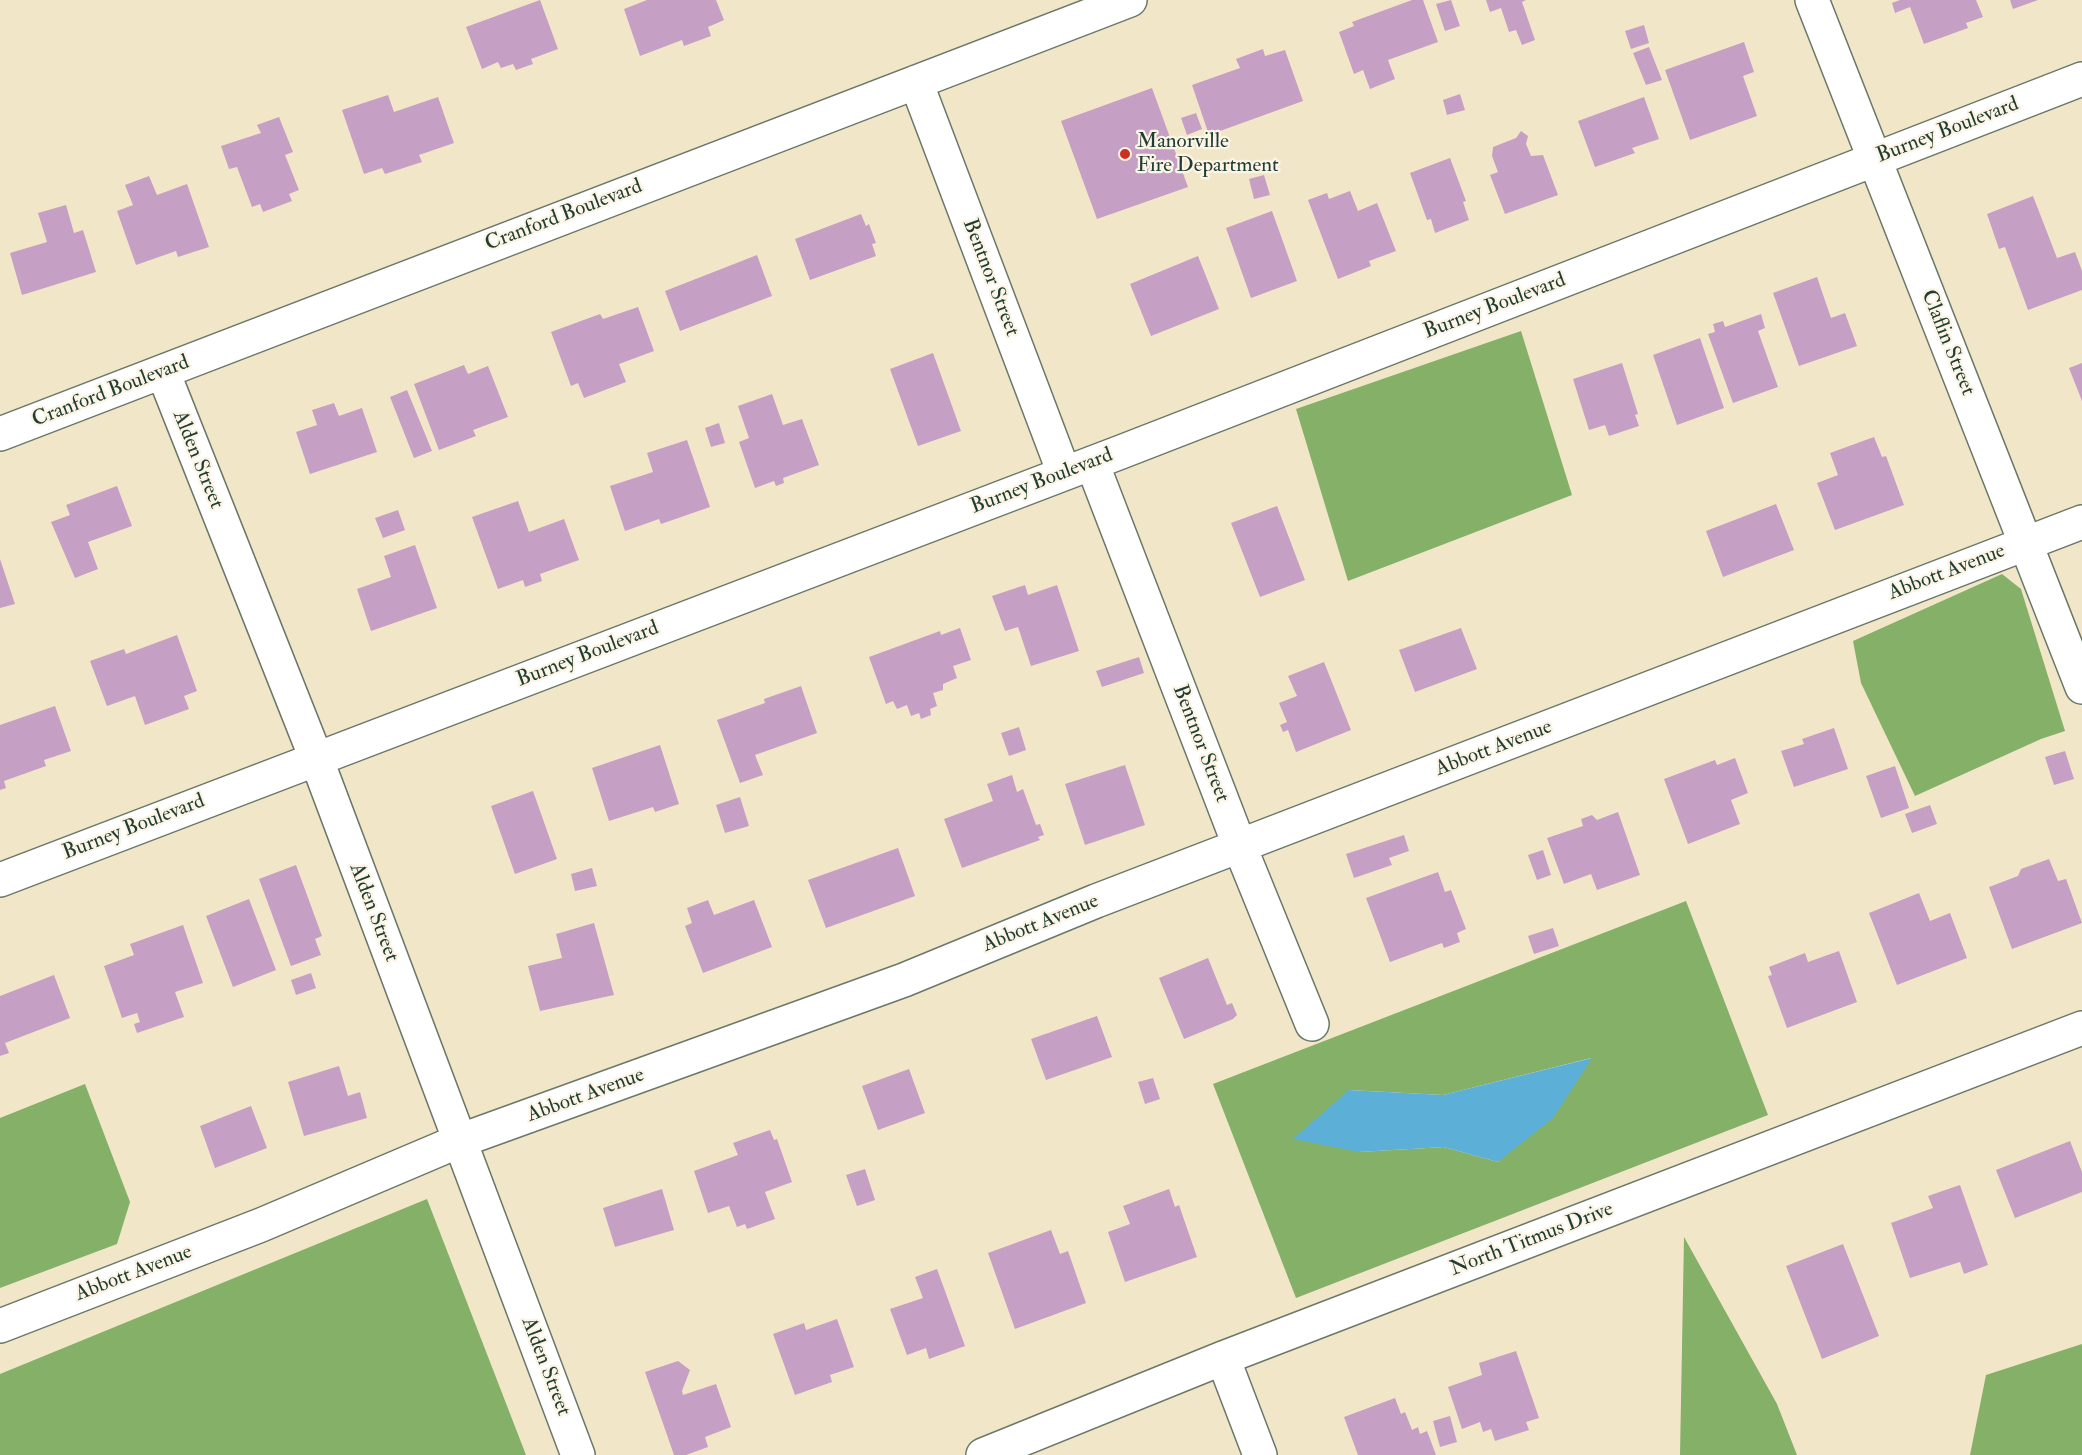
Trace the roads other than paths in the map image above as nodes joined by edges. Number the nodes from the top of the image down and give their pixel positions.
1 (1130, 0) edge
2 (1812, 0) edge
3 (2082, 79) edge
4 (916, 82) junction
5 (1873, 161) junction
6 (164, 372) junction
7 (0, 434) edge
8 (1078, 468) junction
9 (2082, 522) edge
10 (2027, 542) junction
11 (2082, 687) edge
12 (316, 758) junction
13 (1240, 847) junction
14 (0, 880) edge
15 (1312, 1024) dead end
16 (2082, 1028) edge
17 (459, 1141) junction
18 (0, 1326) edge
19 (1223, 1358) junction
20 (578, 1455) edge
21 (983, 1455) edge
22 (1260, 1455) edge

1 - 4 street, Cranford Boulevard
2 - 5 street, Claflin Street
3 - 5 street, Burney Boulevard
4 - 6 street, Cranford Boulevard
4 - 8 street, Bentnor Street
5 - 8 street, Burney Boulevard
5 - 10 street, Claflin Street
6 - 7 street, Cranford Boulevard
6 - 12 street, Alden Street
8 - 12 street, Burney Boulevard
8 - 13 street, Bentnor Street
9 - 10 street, Abbott Avenue
10 - 11 street, Claflin Street
10 - 13 street, Abbott Avenue
12 - 14 street, Burney Boulevard
12 - 17 street, Alden Street
13 - 15 street, Bentnor Street
13 - 17 street, Abbott Avenue
16 - 19 street, North Titmus Drive
17 - 18 street, Abbott Avenue
17 - 20 street, Alden Street
19 - 21 street, North Titmus Drive
19 - 22 street

